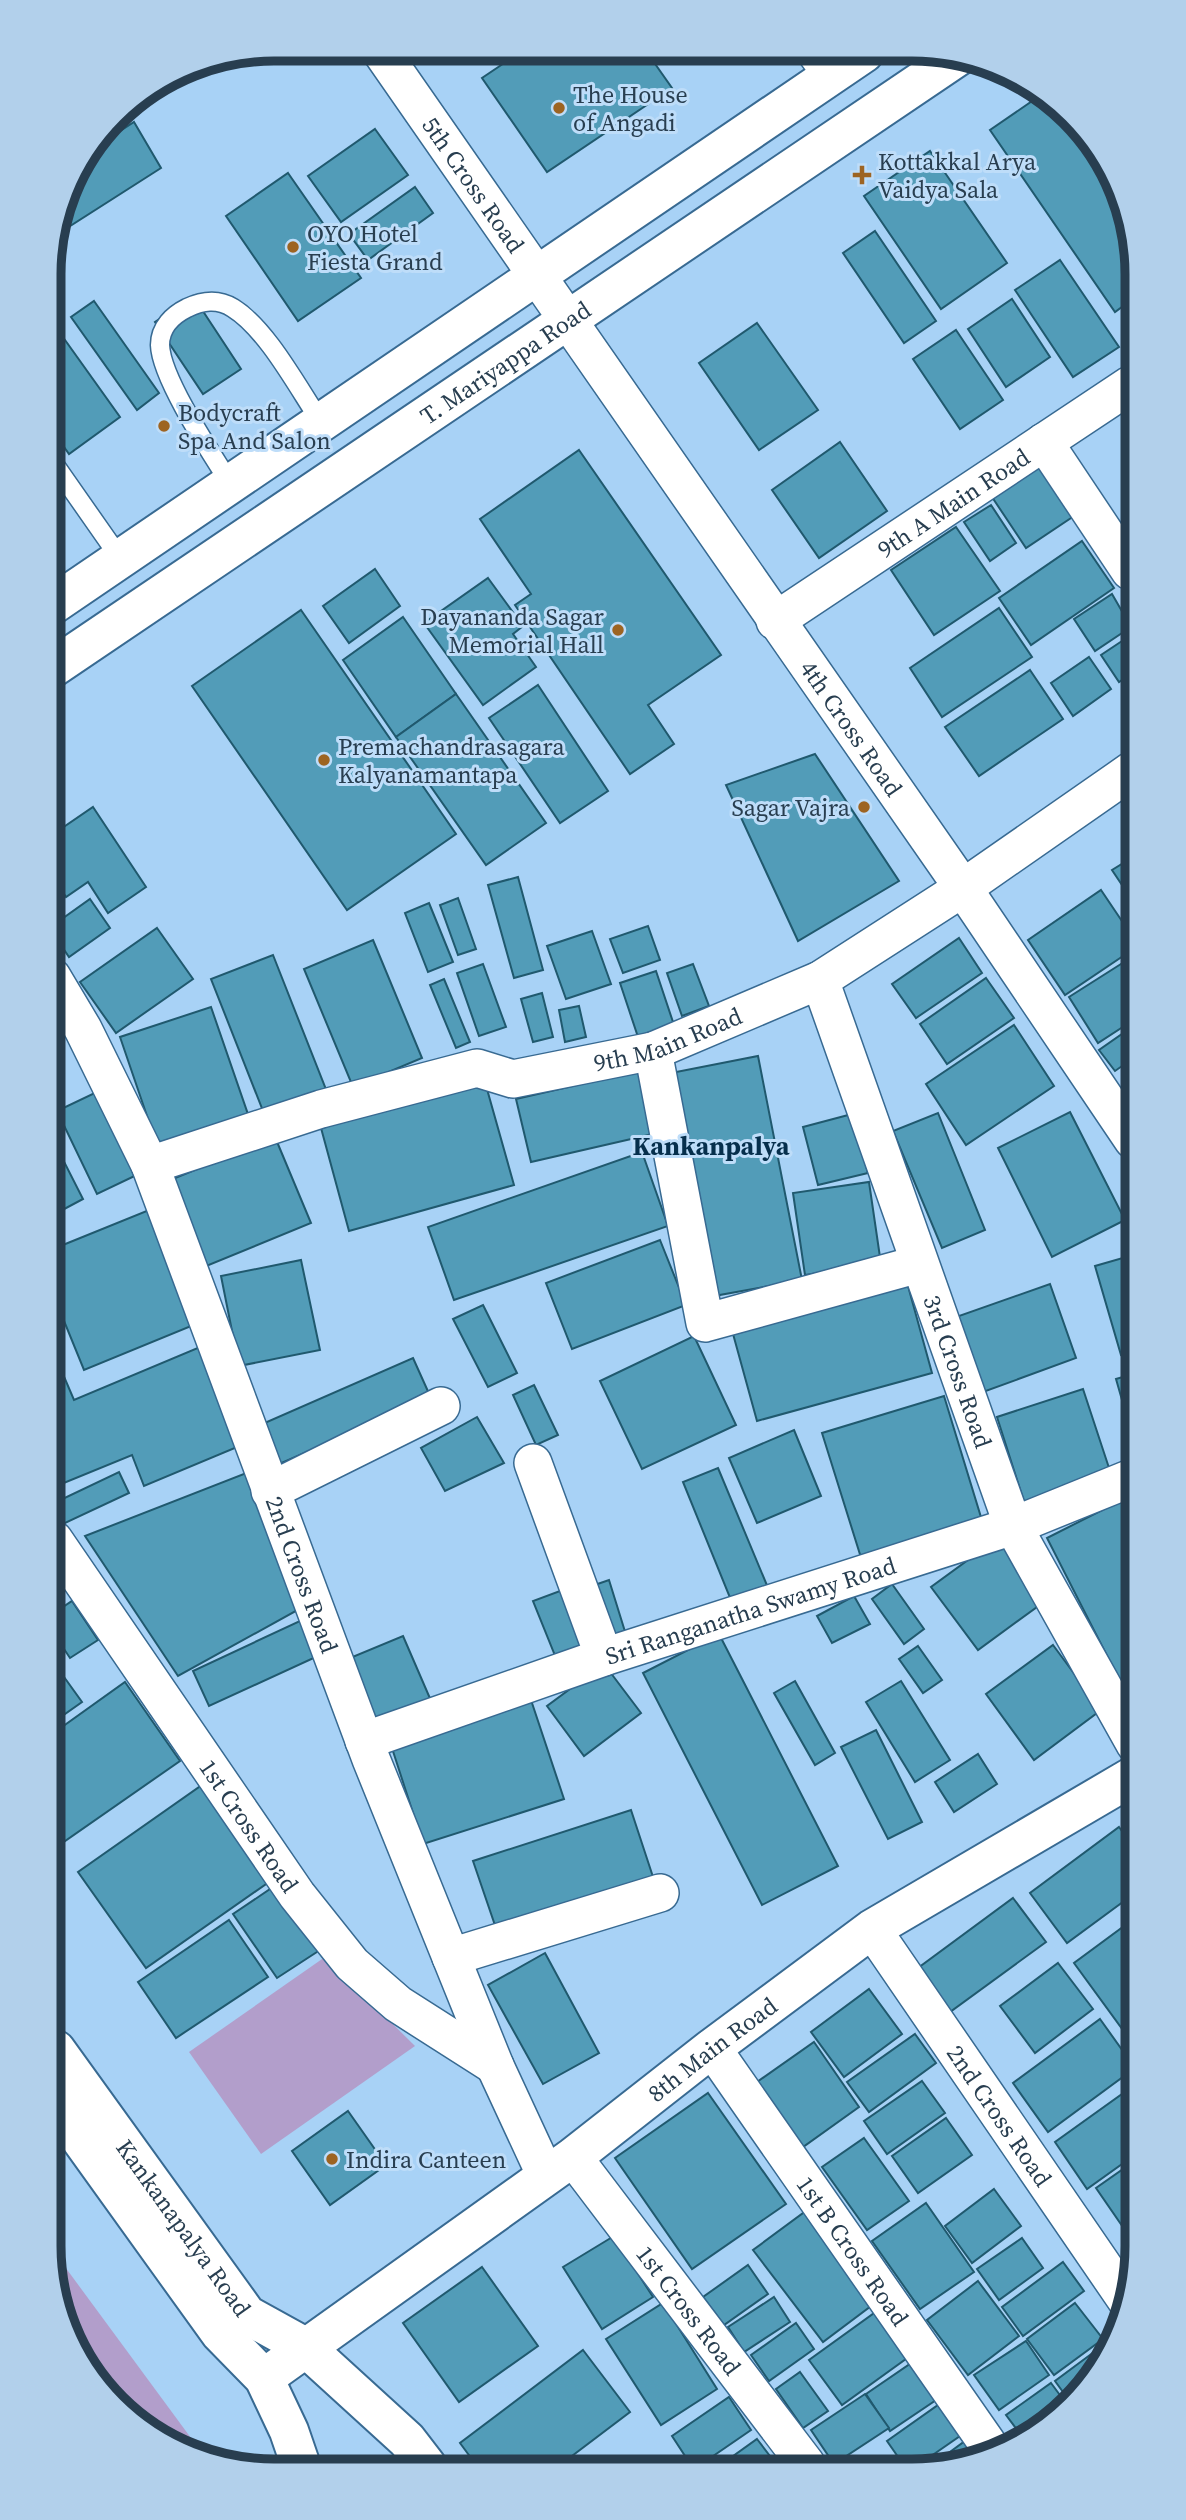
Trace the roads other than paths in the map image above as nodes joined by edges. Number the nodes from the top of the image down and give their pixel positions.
1 (833, 61) edge
2 (388, 62) edge
3 (946, 64) edge
4 (814, 66) edge
5 (538, 274) junction
6 (569, 319) junction
7 (1125, 388) edge
8 (321, 422) junction
9 (1044, 442) junction
10 (62, 475) edge
11 (230, 483) junction
12 (120, 558) junction
13 (1125, 563) edge
14 (62, 598) edge
15 (775, 621) junction
16 (62, 662) edge
17 (1125, 775) edge
18 (963, 888) junction
19 (820, 980) junction
20 (62, 993) edge
21 (653, 1051) junction
22 (1125, 1129) edge
23 (150, 1165) junction
24 (919, 1264) junction
25 (441, 1406) dead end
26 (533, 1463) dead end
27 (1124, 1481) edge
28 (270, 1491) junction
29 (1013, 1526) junction
30 (61, 1552) edge
31 (604, 1657) junction
32 (1124, 1725) edge
33 (364, 1741) junction
34 (1124, 1781) edge
35 (660, 1893) dead end
36 (872, 1929) junction
37 (451, 1957) junction
38 (712, 2048) junction
39 (61, 2057) edge
40 (495, 2066) junction
41 (61, 2112) edge
42 (559, 2167) junction
43 (1120, 2291) edge
44 (305, 2347) junction
45 (264, 2378) junction
46 (989, 2444) edge
47 (299, 2459) edge
48 (422, 2459) edge
49 (802, 2459) edge

1 - 4 main road
2 - 5 street, 5th Cross Road
3 - 6 main road, T. Mariyappa Road
4 - 5 main road
5 - 6 street, 5th Cross Road
5 - 8 main road
6 - 15 street, 4th Cross Road
6 - 16 main road, T. Mariyappa Road
7 - 9 street, 9th A Main Road
8 - 11 main road
8 - 11 lane
9 - 13 street
9 - 15 street, 9th A Main Road
10 - 12 lane
11 - 12 main road
12 - 14 main road
15 - 18 street, 4th Cross Road
17 - 18 street, 9th Main Road
18 - 19 street, 9th Main Road
18 - 22 street, 4th Cross Road
19 - 21 street, 9th Main Road
19 - 24 street, 3rd Cross Road
20 - 23 street, 2nd Cross Road
21 - 23 street, 9th Main Road
21 - 24 street
23 - 28 street, 2nd Cross Road
24 - 29 street, 3rd Cross Road
25 - 28 street
26 - 31 street
27 - 29 street, Sri Ranganatha Swamy Road
28 - 33 street, 2nd Cross Road
29 - 31 street, Sri Ranganatha Swamy Road
29 - 32 street, 3rd Cross Road
30 - 40 street, 1st Cross Road
31 - 33 street, Sri Ranganatha Swamy Road
33 - 37 street, 2nd Cross Road
34 - 36 main road, 8th Main Road
35 - 37 street
36 - 38 main road, 8th Main Road
36 - 43 street, 2nd Cross Road
37 - 40 street, 2nd Cross Road
38 - 42 main road, 8th Main Road
38 - 46 street, 1st B Cross Road
39 - 44 main road, Kankanapalya Road
40 - 42 street, 2nd Cross Road
41 - 45 main road, Kankanapalya Road
42 - 44 main road, 8th Main Road
42 - 49 street, 1st Cross Road
44 - 45 main road, 8th Main Road
44 - 48 main road, Kankanapalya Road
45 - 47 main road, Kankanapalya Road

